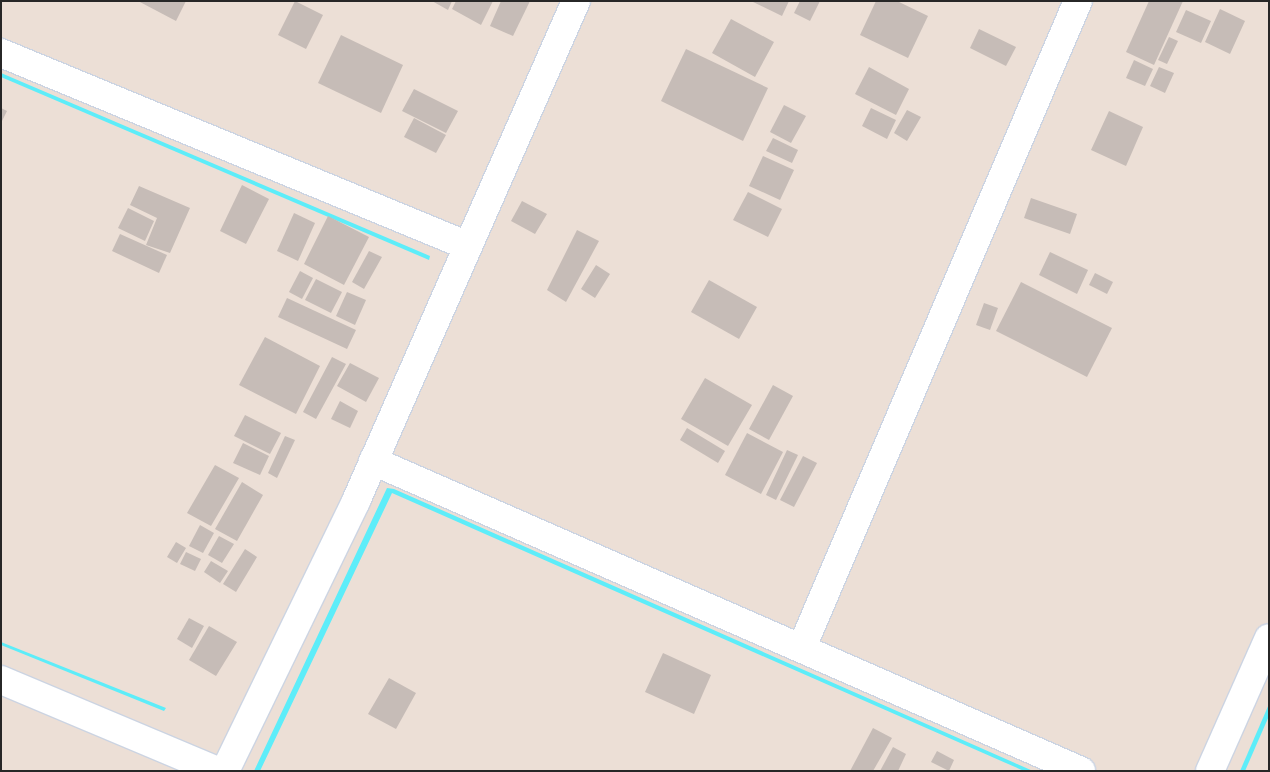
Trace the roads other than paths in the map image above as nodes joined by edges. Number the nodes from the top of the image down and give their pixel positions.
1 (576, 1) edge
2 (1078, 1) edge
3 (1, 53) edge
4 (468, 246) junction
5 (373, 461) junction
6 (1269, 638) edge
7 (802, 647) junction
8 (1, 680) edge
9 (218, 771) edge
10 (225, 771) edge
11 (1081, 771) edge
12 (1210, 771) edge

1 - 4 street
2 - 7 street
3 - 4 street
4 - 5 street
5 - 7 street
5 - 10 street
6 - 12 street
7 - 11 street
8 - 9 street

